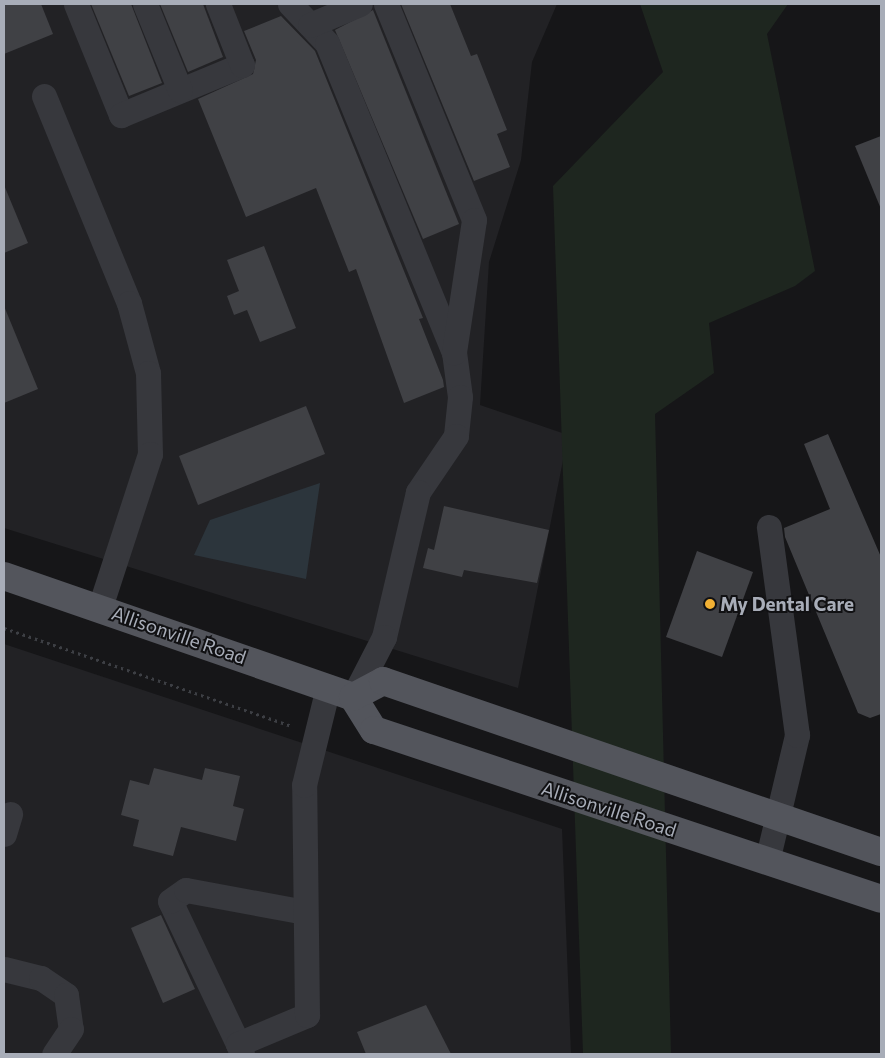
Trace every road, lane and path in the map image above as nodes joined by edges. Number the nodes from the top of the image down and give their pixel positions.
1 (76, 4) edge
2 (145, 4) edge
3 (218, 4) edge
4 (290, 4) edge
5 (360, 4) edge
6 (386, 4) edge
7 (310, 25) junction
8 (180, 90) junction
9 (44, 96) dead end
10 (454, 352) junction
11 (769, 527) dead end
12 (4, 576) edge
13 (100, 607) junction
14 (328, 687) junction
15 (353, 697) junction
16 (780, 818) junction
17 (881, 852) edge
18 (767, 862) junction
19 (881, 899) edge
20 (305, 912) junction
21 (4, 969) edge
22 (240, 1049) edge
23 (54, 1054) edge

1 - 8 lane
2 - 8 lane
3 - 8 lane
4 - 7 lane
5 - 7 lane
6 - 10 lane
7 - 10 lane
9 - 13 lane
10 - 15 lane
11 - 16 lane
12 - 13 main road, Allisonville Road
13 - 14 main road, Allisonville Road
14 - 15 main road, Allisonville Road
14 - 20 lane
15 - 16 main road
15 - 18 main road, Allisonville Road
16 - 17 main road
16 - 18 lane
18 - 19 main road, Allisonville Road
20 - 22 lane
20 - 22 lane
21 - 23 lane

